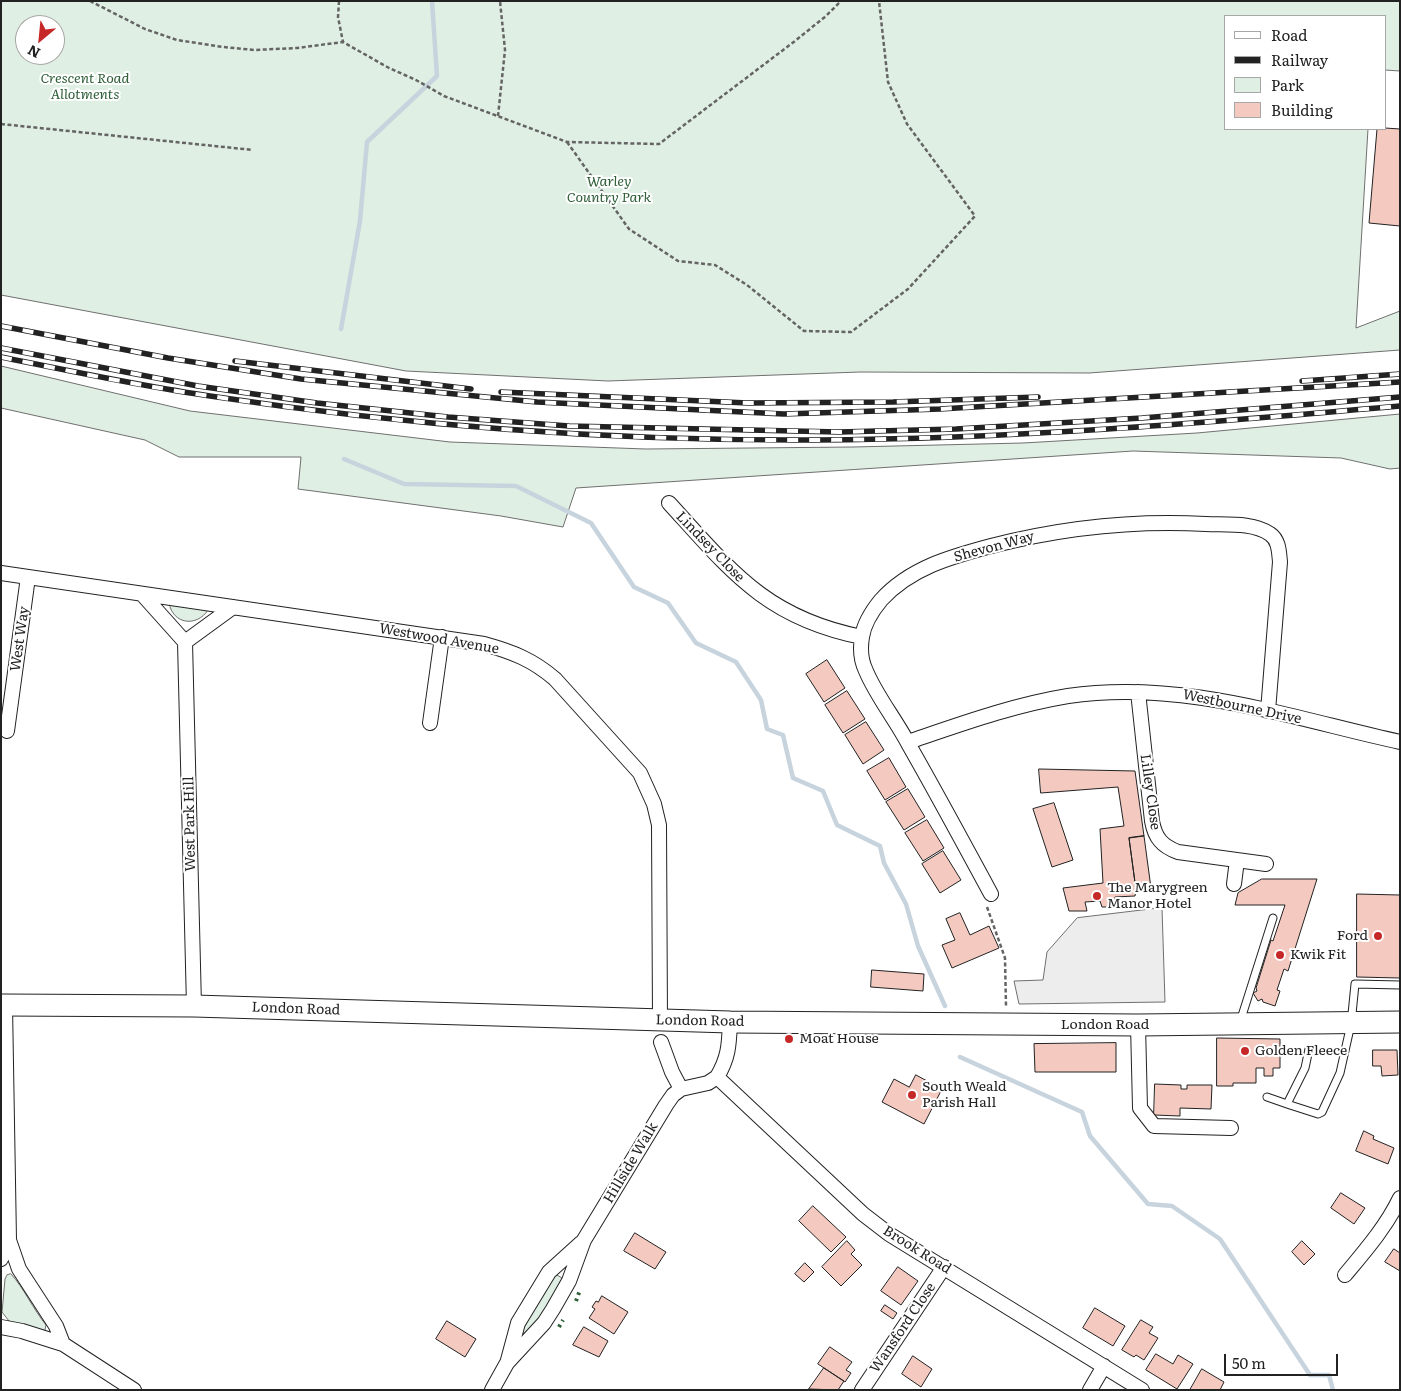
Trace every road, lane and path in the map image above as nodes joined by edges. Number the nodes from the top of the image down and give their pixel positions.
1 (90, 1) edge
2 (339, 1) edge
3 (500, 1) edge
4 (841, 1) edge
5 (879, 1) edge
6 (343, 42) junction
7 (498, 116) junction
8 (1, 124) edge
9 (567, 142) junction
10 (253, 150) dead end
11 (669, 502) dead end
12 (1, 573) edge
13 (28, 577) junction
14 (142, 594) junction
15 (233, 607) junction
16 (442, 637) junction
17 (862, 637) junction
18 (185, 642) junction
19 (1138, 692) junction
20 (1268, 711) junction
21 (430, 723) dead end
22 (7, 730) dead end
23 (908, 742) junction
24 (1400, 742) edge
25 (1237, 860) junction
26 (1266, 864) dead end
27 (1234, 884) dead end
28 (991, 894) joint
29 (1272, 918) dead end
30 (1400, 985) edge
31 (3, 1005) edge
32 (194, 1006) junction
33 (660, 1020) junction
34 (730, 1022) junction
35 (1400, 1022) edge
36 (1239, 1024) junction
37 (1351, 1024) junction
38 (1006, 1025) junction
39 (1138, 1025) junction
40 (661, 1042) dead end
41 (1308, 1049) dead end
42 (717, 1077) junction
43 (681, 1089) junction
44 (1267, 1097) dead end
45 (1290, 1105) junction
46 (1231, 1128) dead end
47 (1400, 1198) edge
48 (9, 1240) junction
49 (584, 1240) junction
50 (1, 1259) edge
51 (944, 1267) junction
52 (1345, 1275) dead end
53 (1, 1327) edge
54 (63, 1344) junction
55 (508, 1363) junction
56 (1104, 1366) junction
57 (134, 1390) edge
58 (492, 1390) edge
59 (862, 1390) edge
60 (1090, 1390) edge
61 (1142, 1390) edge

1 - 6 path
2 - 6 path
3 - 7 path
4 - 9 path
5 - 9 path
6 - 7 path
7 - 9 path
8 - 10 path
11 - 17 street, Lindsey Close
12 - 13 street, Westwood Avenue
13 - 14 street, Westwood Avenue
13 - 22 street, West Way
14 - 15 street, Westwood Avenue
14 - 18 street
15 - 16 street, Westwood Avenue
15 - 18 street
16 - 21 street
16 - 33 street, Westwood Avenue
17 - 20 street, Shevon Way
17 - 23 street, Shevon Way
18 - 32 street, West Park Hill
19 - 20 street, Westbourne Drive
19 - 23 street, Westbourne Drive
19 - 25 street, Lilley Close
20 - 24 street, Westbourne Drive
23 - 28 street, Shevon Way
25 - 26 street, Lilley Close
25 - 27 street
28 - 38 path
29 - 36 lane
30 - 37 lane
31 - 32 main road, London Road
31 - 48 street
32 - 33 main road, London Road
33 - 34 main road, London Road
34 - 38 main road, London Road
34 - 42 street
35 - 37 main road, London Road
36 - 37 main road, London Road
36 - 39 main road, London Road
37 - 45 lane
38 - 39 main road, London Road
39 - 46 street
40 - 43 street
41 - 45 lane
42 - 43 street
42 - 51 street, Brook Road
43 - 49 street, Hillside Walk
44 - 45 lane
47 - 52 street
48 - 50 street
48 - 54 street
49 - 55 street, Hillside Walk
49 - 55 street, Hillside Walk
51 - 56 street, Brook Road
51 - 59 street, Wansford Close
53 - 54 street
54 - 57 street
55 - 58 street, Hillside Walk
56 - 60 street
56 - 61 street, Brook Road

